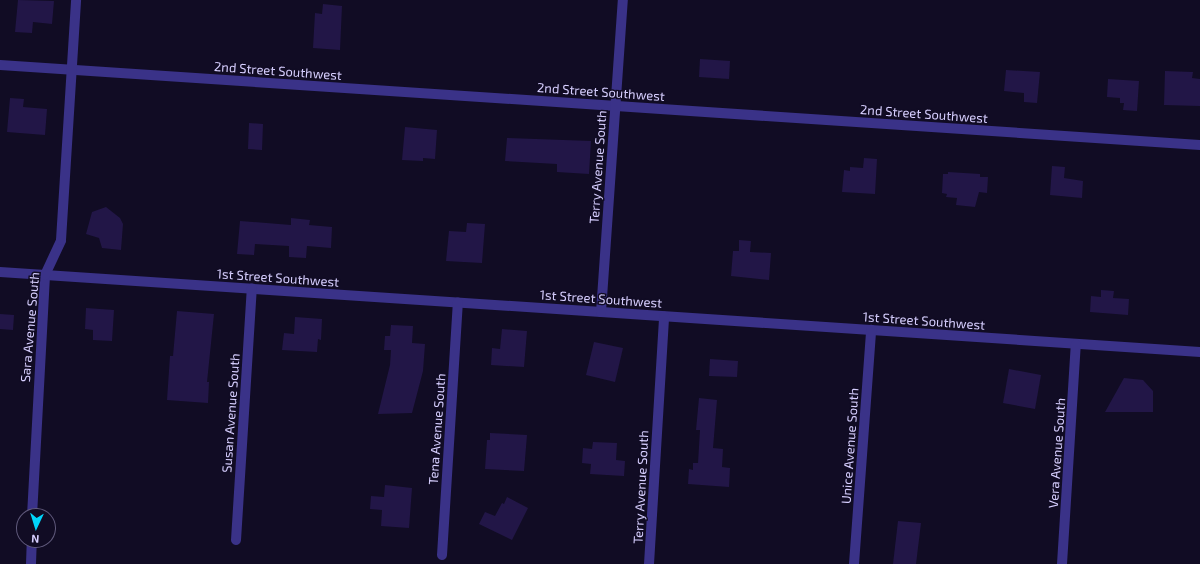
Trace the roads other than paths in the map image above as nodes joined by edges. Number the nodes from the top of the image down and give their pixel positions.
1 (76, 0) edge
2 (623, 0) edge
3 (0, 65) edge
4 (72, 70) junction
5 (616, 106) junction
6 (1200, 145) edge
7 (0, 272) edge
8 (45, 275) junction
9 (252, 289) junction
10 (458, 303) junction
11 (601, 312) junction
12 (664, 316) junction
13 (871, 330) junction
14 (1076, 344) junction
15 (1200, 352) edge
16 (32, 508) edge
17 (236, 540) dead end
18 (32, 548) edge
19 (442, 555) dead end
20 (31, 564) edge
21 (649, 564) edge
22 (854, 564) edge
23 (1062, 564) edge

1 - 4 street, Sara Avenue South
2 - 5 street, Terry Avenue South
3 - 4 street, 2nd Street Southwest
4 - 5 street, 2nd Street Southwest
4 - 8 street, Sara Avenue South
5 - 6 street, 2nd Street Southwest
5 - 11 street, Terry Avenue South
7 - 8 street, 1st Street Southwest
8 - 9 street, 1st Street Southwest
8 - 16 street, Sara Avenue South
9 - 10 street, 1st Street Southwest
9 - 17 street, Susan Avenue South
10 - 11 street, 1st Street Southwest
10 - 19 street, Tena Avenue South
11 - 12 street, 1st Street Southwest
12 - 13 street, 1st Street Southwest
12 - 21 street, Terry Avenue South
13 - 14 street, 1st Street Southwest
13 - 22 street, Unice Avenue South
14 - 15 street, 1st Street Southwest
14 - 23 street, Vera Avenue South
18 - 20 street

